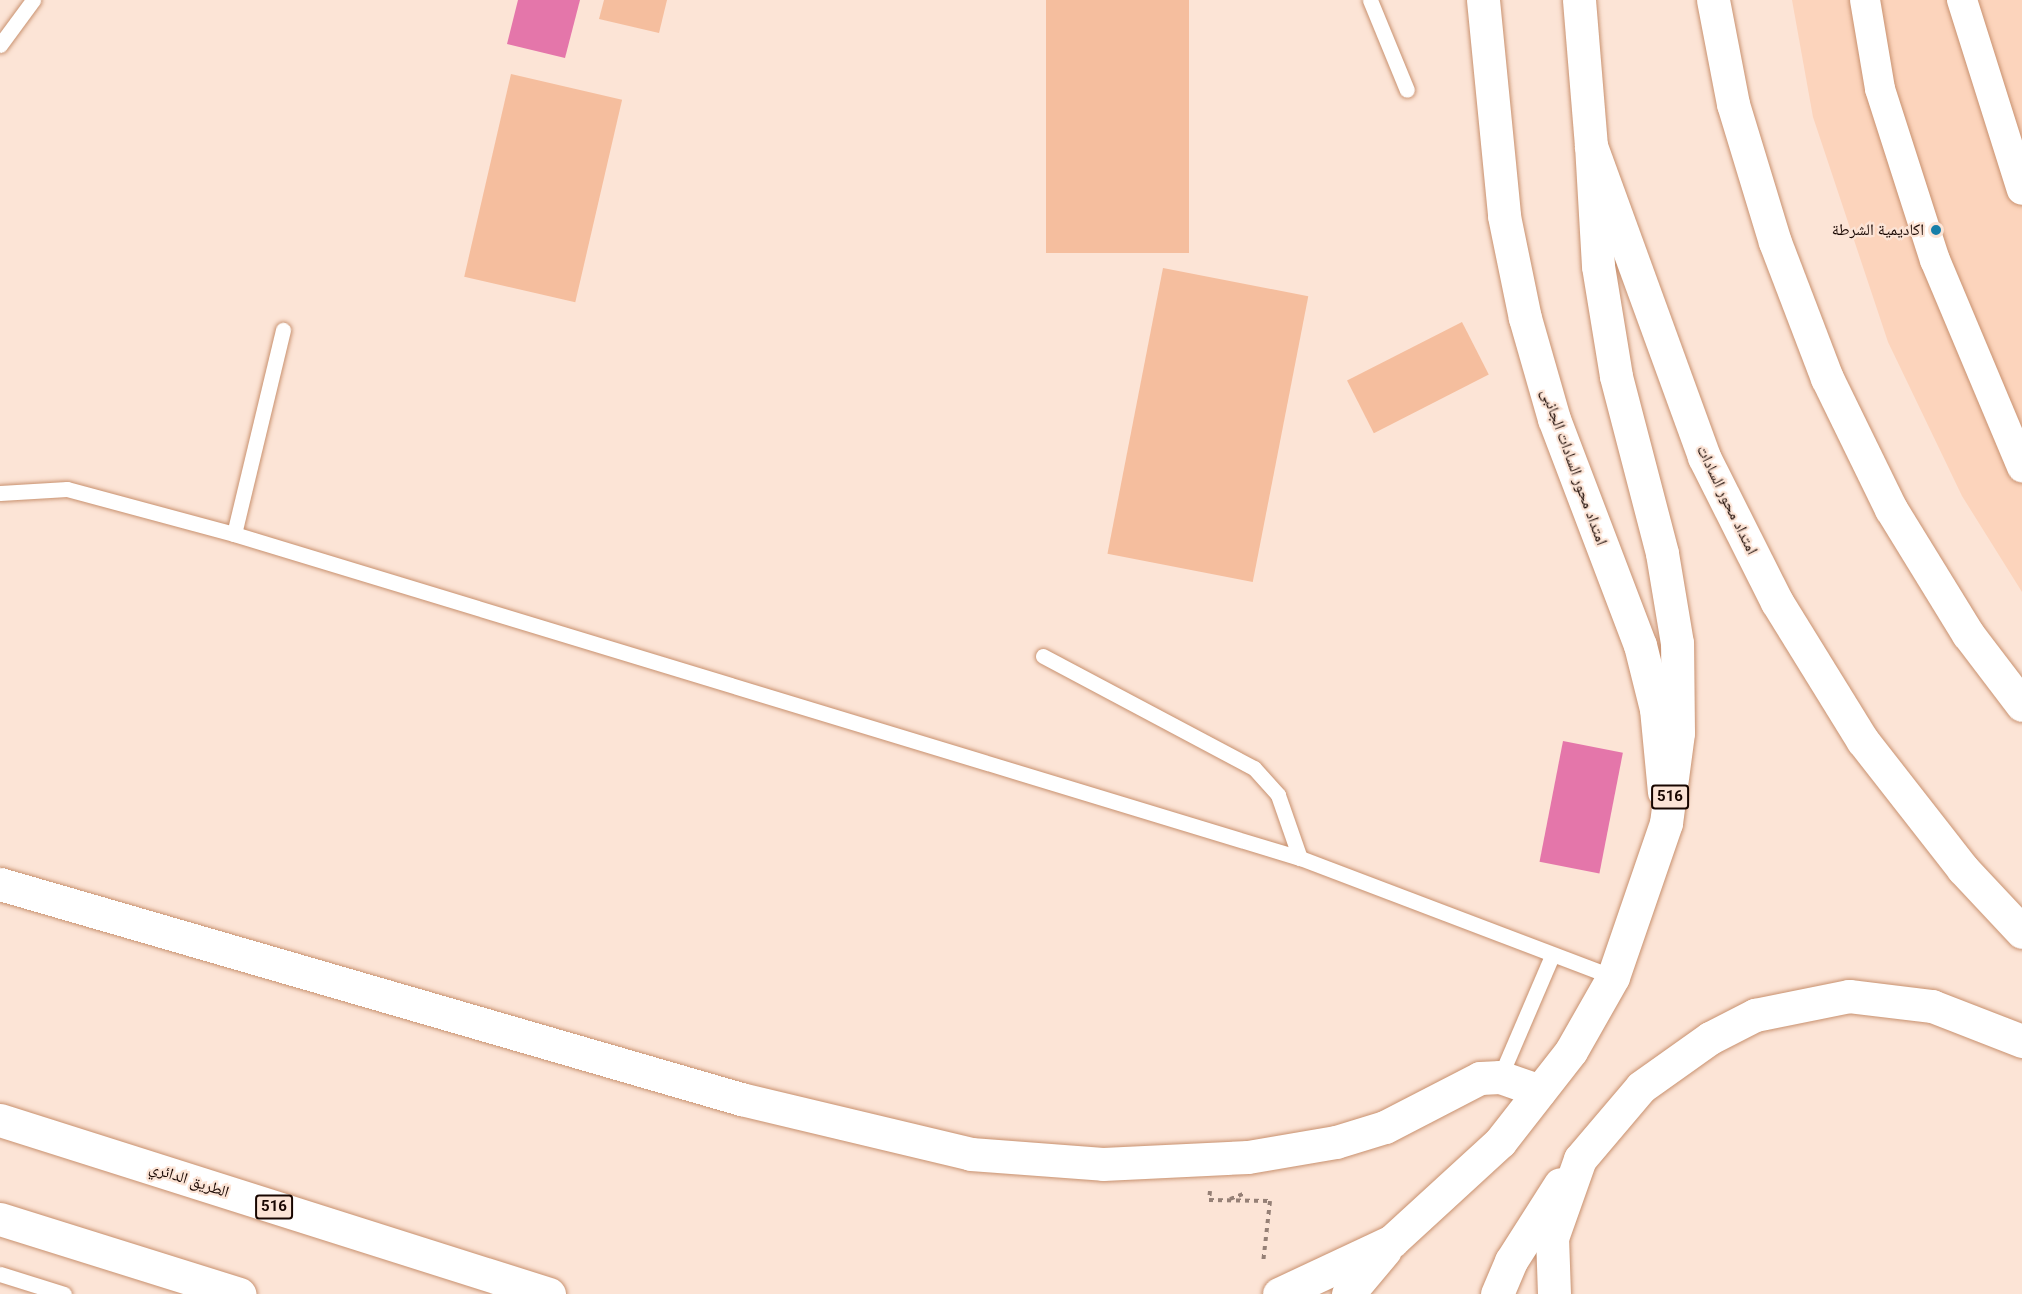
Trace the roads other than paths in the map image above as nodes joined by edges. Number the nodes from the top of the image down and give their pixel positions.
1 (33, 0) edge
2 (1370, 0) edge
3 (1483, 0) edge
4 (1579, 0) edge
5 (1713, 0) edge
6 (1865, 0) edge
7 (1962, 0) edge
8 (0, 45) edge
9 (1407, 90) dead end
10 (1591, 146) junction
11 (2022, 190) edge
12 (283, 330) dead end
13 (2022, 466) edge
14 (0, 493) edge
15 (234, 534) junction
16 (1043, 656) dead end
17 (2022, 705) edge
18 (1666, 823) junction
19 (1300, 858) junction
20 (0, 884) edge
21 (2022, 932) edge
22 (1551, 957) junction
23 (1613, 977) junction
24 (2022, 1041) edge
25 (1500, 1077) junction
26 (1540, 1091) junction
27 (0, 1120) edge
28 (1580, 1159) junction
29 (0, 1219) edge
30 (1392, 1241) junction
31 (0, 1274) edge
32 (1271, 1282) edge
33 (64, 1294) edge
34 (240, 1294) edge
35 (549, 1294) edge
36 (1348, 1294) edge
37 (1497, 1294) edge
38 (1554, 1294) edge

1 - 8 lane
2 - 9 lane
3 - 18 main road, امتداد محور السادات الجانبى
4 - 10 main road, امتداد محور السادات
5 - 17 main road
6 - 13 street
7 - 11 street
10 - 18 main road, 516
10 - 21 main road, امتداد محور السادات
12 - 15 lane
14 - 15 lane
15 - 19 lane
16 - 19 lane
18 - 23 main road, 516
19 - 22 lane
20 - 25 main road
22 - 23 lane
22 - 25 lane
23 - 26 main road, 516
24 - 28 main road
25 - 26 main road
26 - 30 main road, 516
27 - 35 main road, الطريق الدائري / 516
28 - 37 main road
28 - 38 main road
29 - 34 main road
30 - 32 main road, 516
30 - 36 main road
31 - 33 lane

